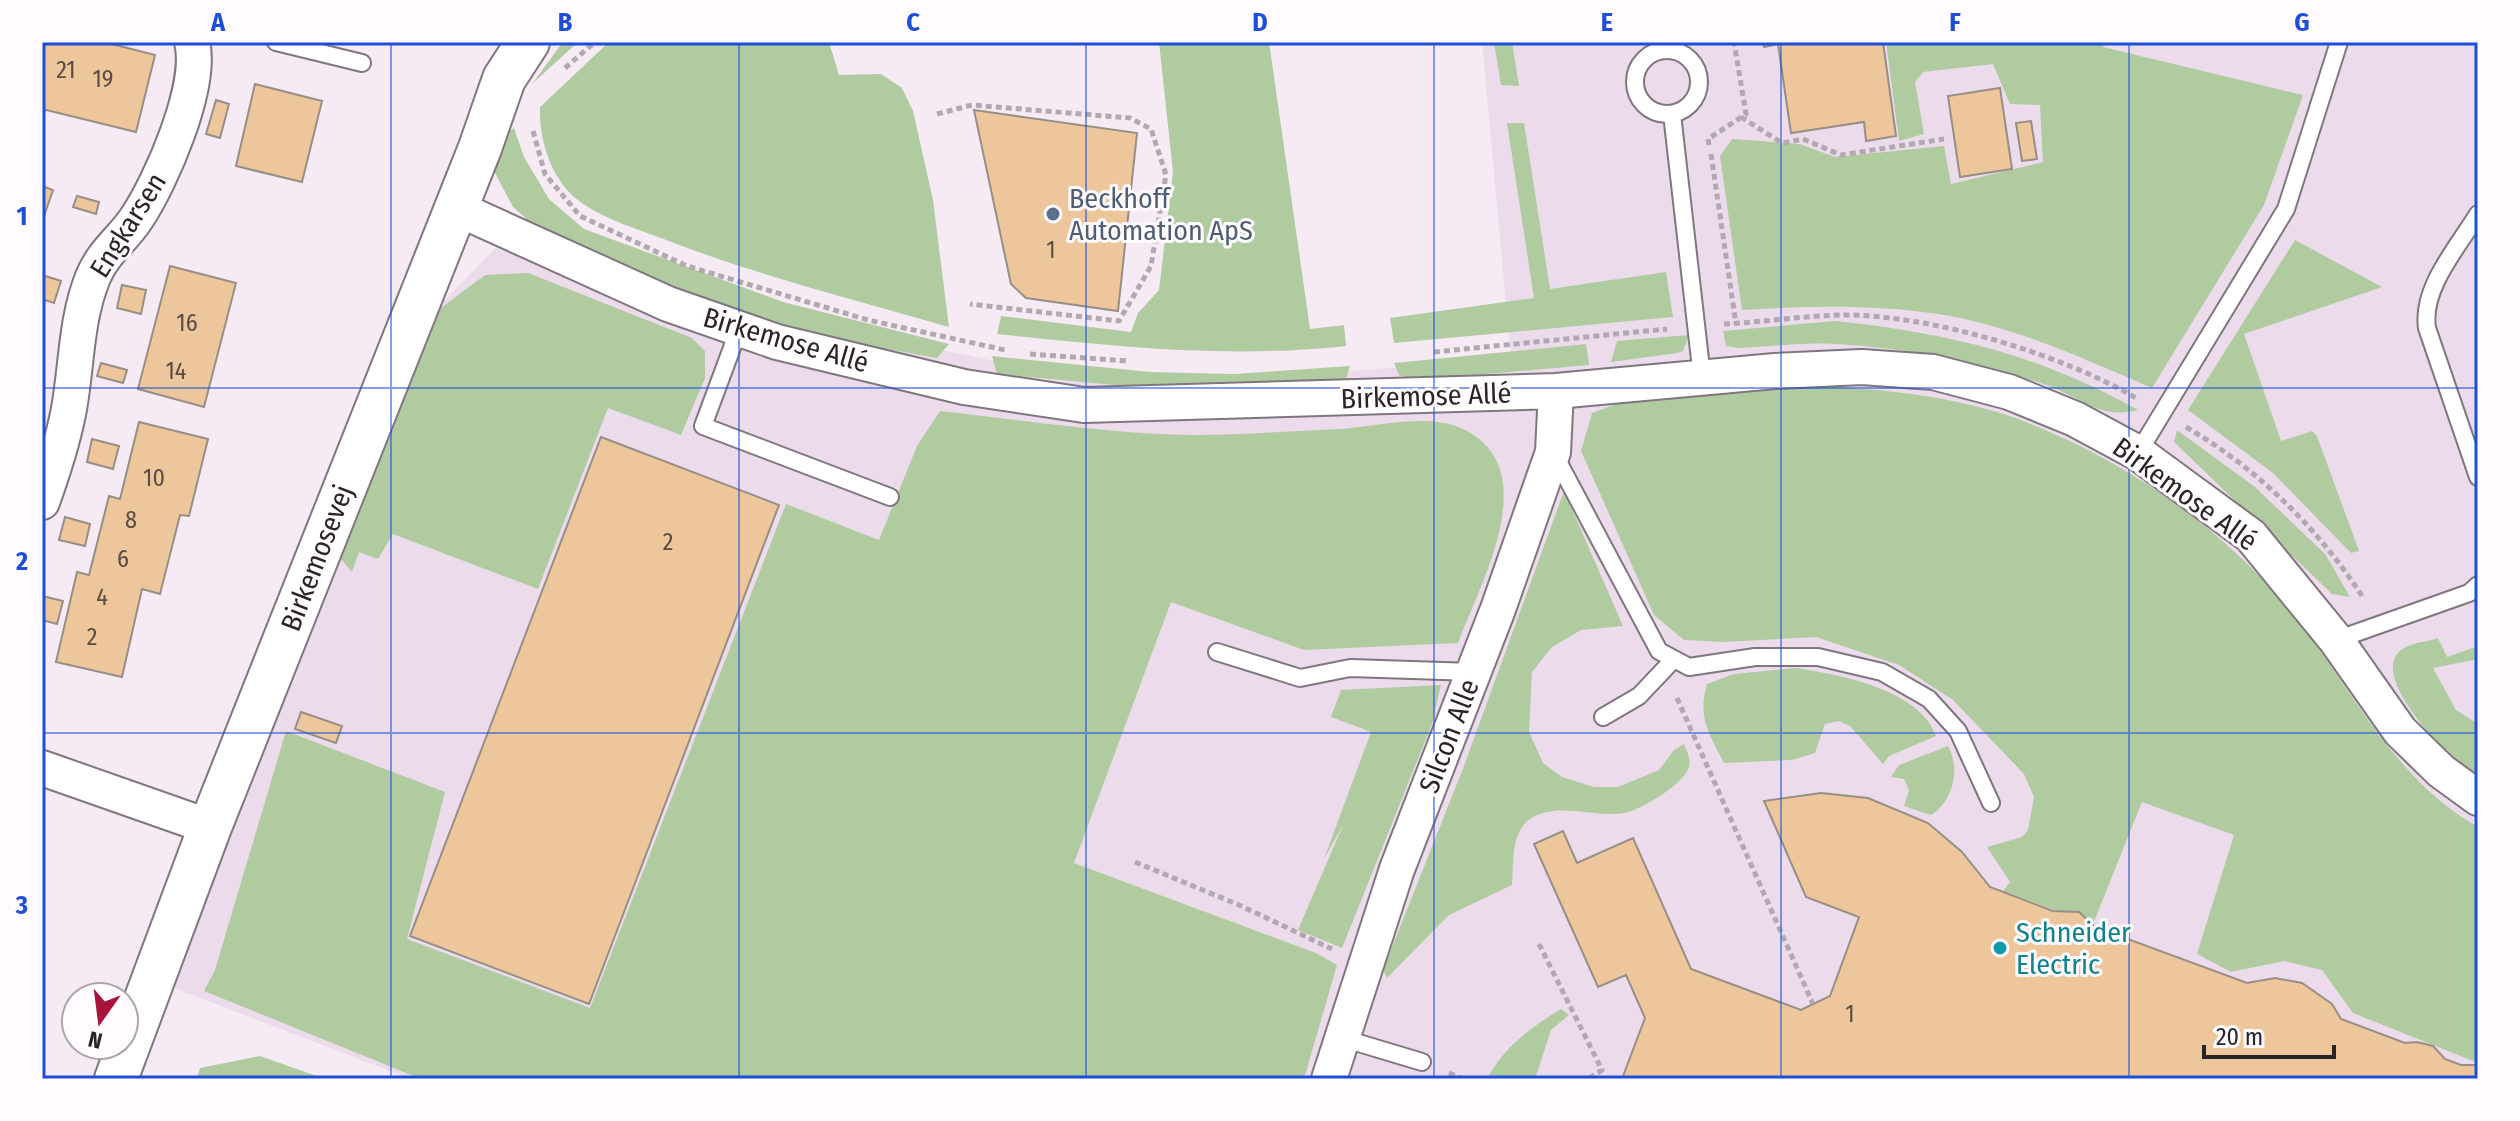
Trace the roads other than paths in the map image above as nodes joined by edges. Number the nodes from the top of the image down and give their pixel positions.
1 (192, 42) edge
2 (276, 42) edge
3 (528, 42) edge
4 (2334, 43) edge
5 (1691, 49) edge
6 (362, 63) dead end
7 (1672, 114) junction
8 (456, 208) junction
9 (2478, 214) edge
10 (739, 329) junction
11 (1702, 377) junction
12 (1556, 391) junction
13 (1553, 452) junction
14 (2138, 453) junction
15 (2478, 477) edge
16 (890, 497) dead end
17 (42, 502) edge
18 (2478, 585) edge
19 (2336, 640) junction
20 (1217, 652) dead end
21 (1669, 664) junction
22 (1474, 672) junction
23 (1603, 717) dead end
24 (42, 768) edge
25 (2478, 798) edge
26 (1991, 803) dead end
27 (210, 827) junction
28 (1342, 1038) junction
29 (1422, 1062) dead end
30 (116, 1079) edge
31 (1329, 1079) edge

1 - 17 street, Engkarsen
2 - 6 lane
3 - 8 street, Birkemosevej
4 - 14 lane
5 - 7 lane
5 - 7 lane
7 - 11 lane
8 - 10 street, Birkemose Allé
8 - 27 street, Birkemosevej
9 - 15 lane
10 - 12 street, Birkemose Allé
10 - 16 lane
11 - 12 street, Birkemose Allé
11 - 14 street, Birkemose Allé
12 - 13 street, Silcon Alle
13 - 21 lane
13 - 22 street, Silcon Alle
14 - 19 street, Birkemose Allé
18 - 19 lane
19 - 25 street, Birkemose Allé
20 - 22 lane
21 - 23 lane
21 - 26 lane
22 - 28 street, Silcon Alle
24 - 27 street
27 - 30 street, Birkemosevej
28 - 29 lane
28 - 31 street, Silcon Alle

